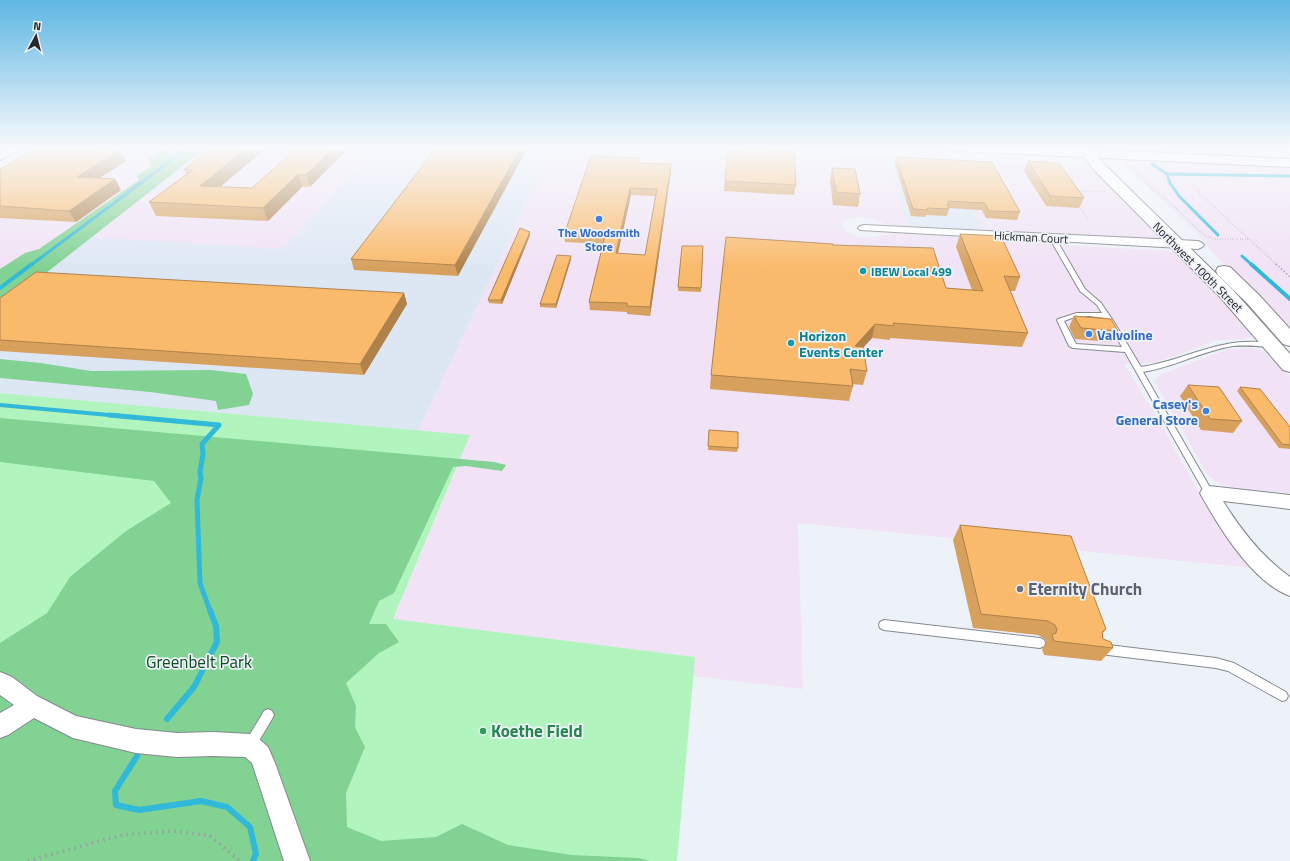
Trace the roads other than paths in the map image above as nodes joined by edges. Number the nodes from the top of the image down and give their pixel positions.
1 (1119, 187) edge
2 (1133, 187) edge
3 (864, 228) dead end
4 (1053, 239) junction
5 (1178, 245) junction
6 (1198, 245) junction
7 (1107, 316) junction
8 (1290, 340) edge
9 (1272, 345) junction
10 (1127, 350) junction
11 (1290, 366) edge
12 (1139, 370) junction
13 (1209, 493) junction
14 (1290, 502) edge
15 (1290, 588) edge
16 (884, 625) dead end
17 (1040, 643) dead end
18 (1096, 649) edge
19 (0, 682) edge
20 (1282, 696) dead end
21 (34, 706) junction
22 (268, 715) dead end
23 (0, 727) edge
24 (250, 746) junction
25 (297, 861) edge

1 - 5 main road, Northwest 100th Street
2 - 6 main road, Northwest 100th Street
3 - 4 street, Hickman Court
4 - 5 street, Hickman Court
4 - 7 lane
5 - 6 street, Hickman Court
5 - 9 main road, Northwest 100th Street
6 - 8 main road, Northwest 100th Street
7 - 10 lane
7 - 10 lane
9 - 11 main road, Northwest 100th Street
9 - 12 lane
10 - 12 lane
12 - 13 lane
13 - 14 street
13 - 15 street
16 - 17 lane
18 - 20 lane
19 - 21 street
21 - 23 street
21 - 24 street
22 - 24 lane
24 - 25 street

